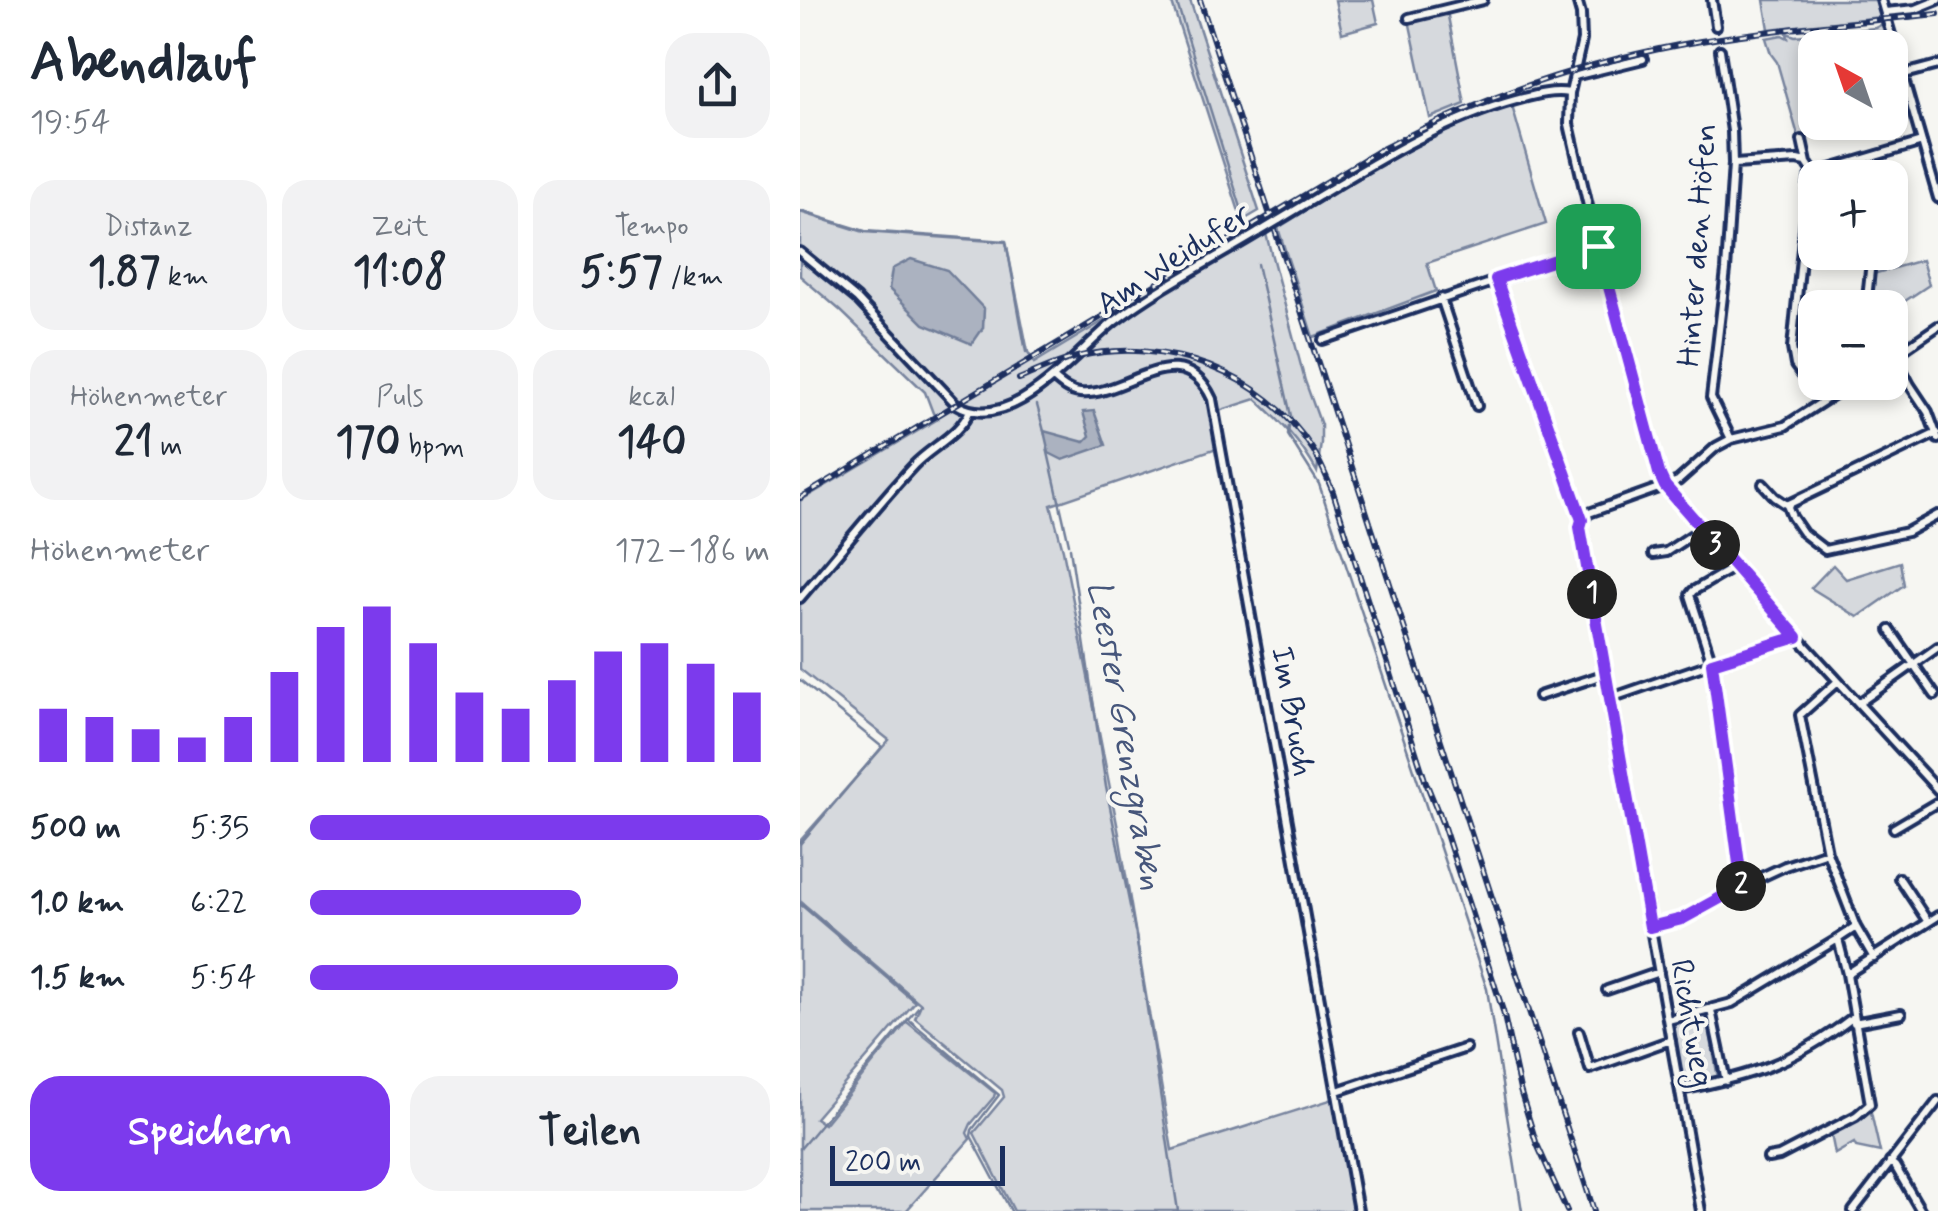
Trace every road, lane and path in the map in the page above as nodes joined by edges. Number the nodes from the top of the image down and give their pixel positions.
1 (1483, 0) edge
2 (1577, 0) edge
3 (1712, 0) edge
4 (1881, 0) edge
5 (1938, 0) edge
6 (1885, 12) junction
7 (1410, 18) dead end
8 (1716, 26) dead end
9 (1891, 30) edge
10 (1720, 50) dead end
11 (1643, 60) dead end
12 (1938, 65) edge
13 (1908, 73) edge
14 (1574, 76) junction
15 (1908, 89) edge
16 (1570, 93) junction
17 (1802, 140) dead end
18 (1922, 142) junction
19 (1798, 160) edge
20 (1807, 160) edge
21 (1863, 160) edge
22 (1733, 164) junction
23 (1938, 198) edge
24 (1598, 246) junction
25 (800, 252) edge
26 (1800, 270) edge
27 (1496, 279) junction
28 (1441, 298) junction
29 (1938, 326) edge
30 (1323, 340) dead end
31 (1908, 347) edge
32 (1052, 378) junction
33 (1908, 382) edge
34 (1825, 400) edge
35 (1822, 402) junction
36 (1477, 406) dead end
37 (970, 410) junction
38 (1937, 436) edge
39 (1731, 439) junction
40 (1762, 484) dead end
41 (1665, 486) junction
42 (1788, 504) junction
43 (1938, 514) edge
44 (1582, 520) junction
45 (1701, 529) junction
46 (1653, 554) dead end
47 (1734, 567) junction
48 (800, 598) edge
49 (1890, 630) dead end
50 (1797, 637) junction
51 (1938, 647) edge
52 (1712, 663) junction
53 (1914, 664) junction
54 (1606, 674) junction
55 (1838, 681) junction
56 (1935, 695) dead end
57 (1539, 696) dead end
58 (1611, 698) junction
59 (1859, 703) junction
60 (1934, 779) edge
61 (1938, 790) edge
62 (1938, 802) edge
63 (1894, 828) dead end
64 (1827, 852) junction
65 (1899, 878) dead end
66 (1742, 886) junction
67 (1938, 916) edge
68 (1928, 922) junction
69 (1650, 927) junction
70 (1856, 927) junction
71 (1838, 940) junction
72 (1874, 958) junction
73 (1659, 972) junction
74 (1847, 974) junction
75 (1607, 990) dead end
76 (1711, 1010) junction
77 (1901, 1014) dead end
78 (1853, 1019) junction
79 (1668, 1020) junction
80 (1579, 1032) dead end
81 (1672, 1040) junction
82 (1466, 1048) dead end
83 (1726, 1081) junction
84 (1680, 1090) junction
85 (1336, 1091) junction
86 (1938, 1101) edge
87 (1768, 1158) dead end
88 (1890, 1162) junction
89 (1358, 1211) edge
90 (1701, 1211) edge
91 (1853, 1211) edge
92 (1921, 1211) edge

1 - 7 street
2 - 14 street
3 - 8 street
4 - 6 street
5 - 6 street
6 - 9 street
10 - 22 street, Hinter den Höfen
11 - 14 street
12 - 13 street
14 - 16 street
15 - 18 street
16 - 24 street
16 - 32 street, Am Weidufer, bridge
17 - 20 street
18 - 21 street
18 - 23 street
19 - 22 street
22 - 39 street, Hinter den Höfen
24 - 27 street
24 - 41 street
25 - 37 street
26 - 35 street
27 - 28 street
27 - 44 street, Richtweg
28 - 30 street
28 - 36 street
29 - 31 street
32 - 37 street, Am Weidufer
32 - 85 street, Im Bruch
33 - 38 street
34 - 35 street
35 - 39 street
37 - 48 street
38 - 42 street
39 - 41 street
40 - 42 street
41 - 44 street
41 - 45 street
42 - 43 street
44 - 54 street, Richtweg
45 - 46 street
45 - 47 street
47 - 50 street
47 - 52 street
49 - 53 street
50 - 52 street
50 - 55 street
51 - 53 street
52 - 58 street
52 - 66 street
53 - 56 street
53 - 59 street
54 - 57 street
54 - 58 street, Richtweg
55 - 59 street
55 - 64 street
58 - 69 street, Richtweg
59 - 60 street
60 - 61 street
62 - 63 street
64 - 66 street
64 - 70 street
65 - 68 street
66 - 69 street
67 - 68 street
68 - 72 street
69 - 73 street, Richtweg
70 - 71 street
70 - 72 street
71 - 74 street
71 - 76 street
72 - 74 street
73 - 75 street
73 - 79 street, Richtweg
74 - 78 street
76 - 79 street
76 - 83 street
77 - 78 street
78 - 83 street
78 - 87 street
79 - 81 street, Richtweg
80 - 81 street
81 - 84 street, Richtweg
82 - 85 street
83 - 84 street
84 - 90 street, Richtweg
85 - 89 street, Im Bruch
86 - 88 street
88 - 91 street
88 - 92 street

